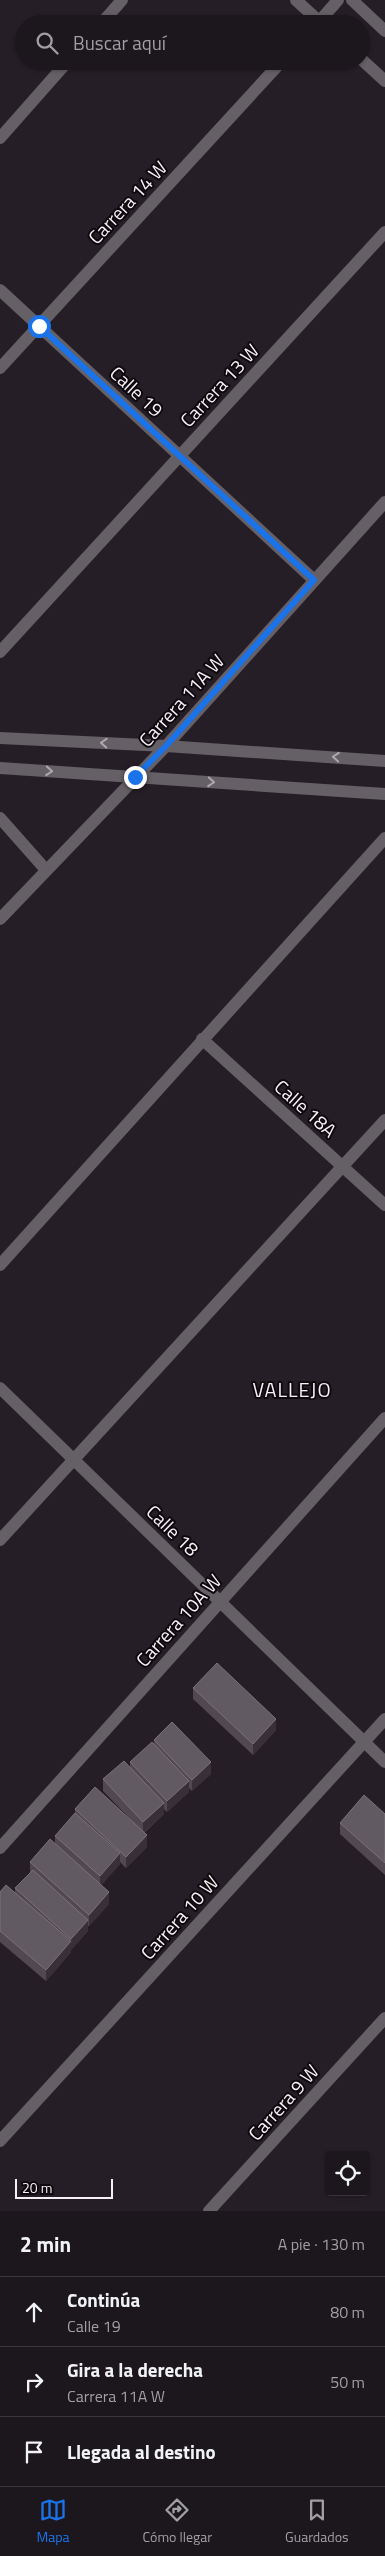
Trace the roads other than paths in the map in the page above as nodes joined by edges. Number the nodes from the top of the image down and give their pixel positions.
1 (122, 0) edge
2 (296, 0) edge
3 (338, 0) edge
4 (352, 0) edge
5 (110, 15) edge
6 (311, 15) edge
7 (326, 15) edge
8 (368, 15) edge
9 (370, 16) edge
10 (385, 30) edge
11 (370, 67) edge
12 (60, 70) edge
13 (274, 70) edge
14 (385, 81) edge
15 (0, 138) edge
16 (385, 232) edge
17 (0, 290) edge
18 (39, 326) junction
19 (0, 368) edge
20 (180, 456) junction
21 (385, 502) edge
22 (314, 580) junction
23 (0, 652) edge
24 (0, 738) edge
25 (166, 746) junction
26 (385, 761) edge
27 (0, 768) edge
28 (135, 777) junction
29 (385, 794) edge
30 (0, 818) edge
31 (385, 838) edge
32 (46, 870) junction
33 (0, 919) edge
34 (202, 1039) junction
35 (385, 1120) edge
36 (343, 1166) junction
37 (385, 1205) edge
38 (0, 1265) edge
39 (0, 1388) edge
40 (385, 1418) edge
41 (73, 1458) junction
42 (0, 1540) edge
43 (220, 1601) junction
44 (385, 1719) edge
45 (364, 1742) junction
46 (385, 1762) edge
47 (0, 1848) edge
48 (385, 2018) edge
49 (0, 2141) edge
50 (209, 2211) edge

1 - 5 street
2 - 6 street
3 - 7 street
4 - 8 street
9 - 10 street
11 - 14 street
12 - 15 street
13 - 18 street, Carrera 14 W
16 - 20 street, Carrera 13 W
17 - 18 street, Calle 19
18 - 19 street, Carrera 14 W
18 - 20 street, Calle 19
20 - 22 street, Calle 19
20 - 23 street, Carrera 13 W
21 - 22 street, Carrera 11A W
22 - 25 street, Carrera 11A W
25 -> 24 street
26 -> 25 street
25 - 28 street, Carrera 11A W
27 -> 28 street
28 -> 29 street
28 - 32 street, Carrera 11A W
30 - 32 street
31 - 34 street
32 - 33 street, Carrera 11A W
34 - 36 street, Calle 18A
34 - 38 street
35 - 36 street
36 - 37 street, Calle 18A
36 - 41 street
39 - 41 street, Calle 18
40 - 43 street, Carrera 10A W
41 - 42 street
41 - 43 street, Calle 18
43 - 45 street, Calle 18
43 - 47 street, Carrera 10A W
44 - 45 street, Carrera 10 W
45 - 46 street, Calle 18
45 - 49 street, Carrera 10 W
48 - 50 street, Carrera 9 W

